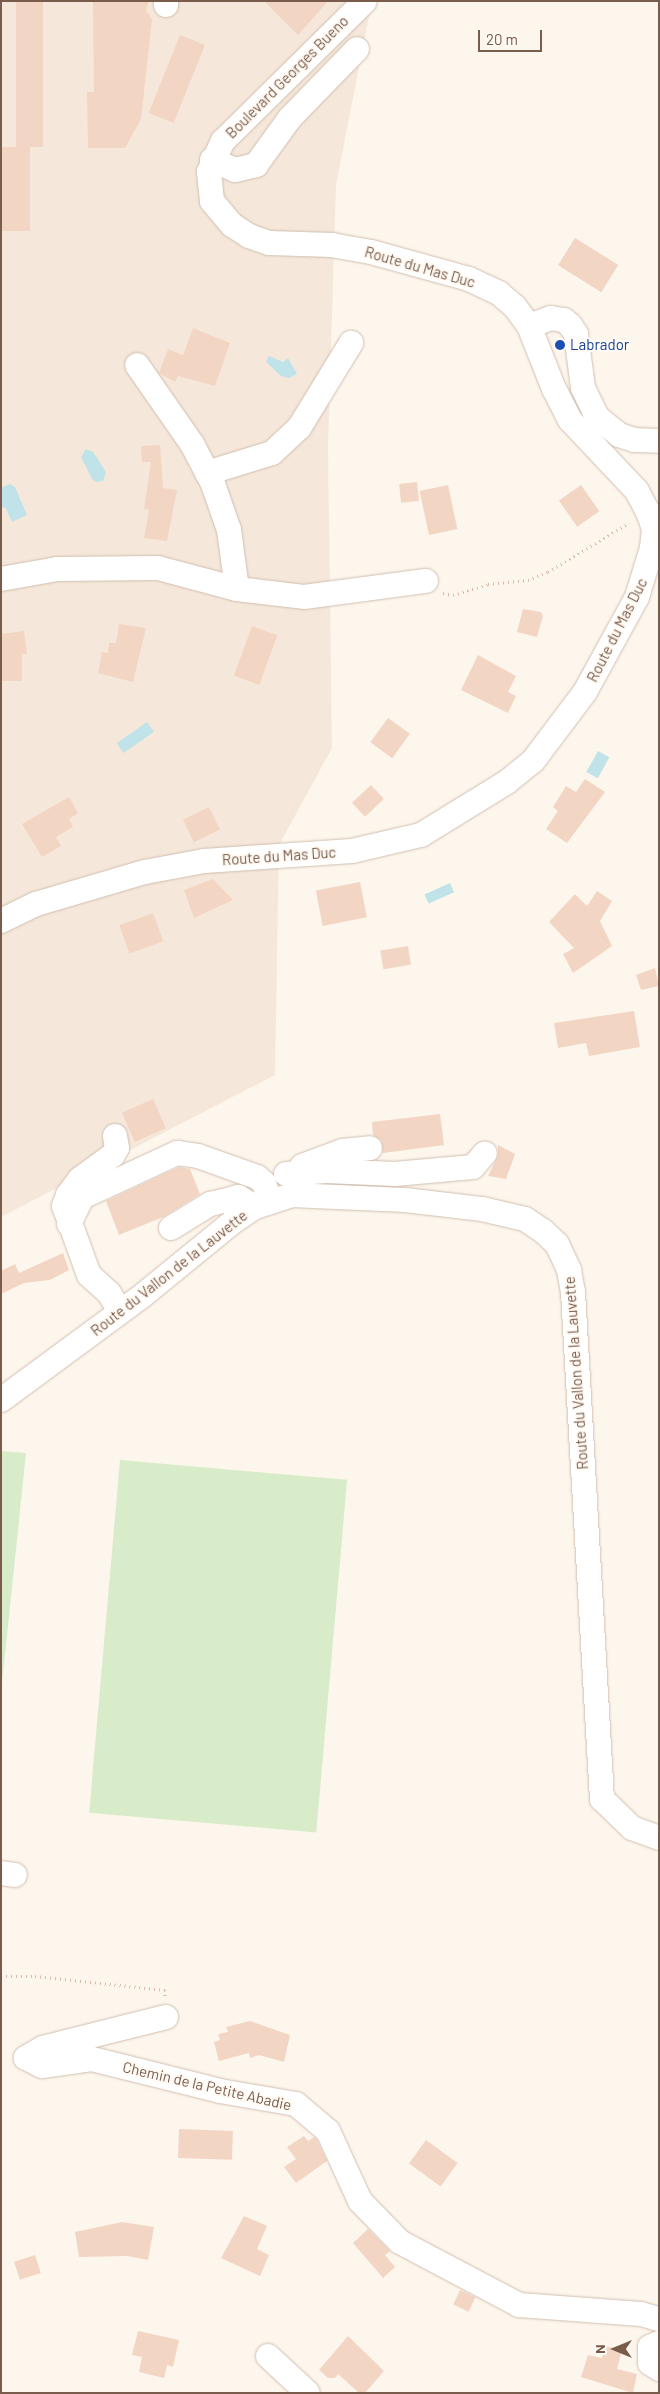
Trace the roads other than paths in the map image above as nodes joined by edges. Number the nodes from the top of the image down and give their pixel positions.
1 (365, 1) edge
2 (357, 49) dead end
3 (212, 160) junction
4 (209, 186) joint
5 (529, 326) junction
6 (351, 343) dead end
7 (137, 365) dead end
8 (659, 441) edge
9 (207, 472) junction
10 (1, 580) edge
11 (426, 581) road end
12 (237, 589) junction
13 (1, 921) edge
14 (115, 1136) dead end
15 (370, 1148) dead end
16 (485, 1153) dead end
17 (286, 1174) junction
18 (266, 1203) junction
19 (69, 1224) junction
20 (171, 1228) dead end
21 (120, 1310) junction
22 (1, 1400) edge
23 (659, 1838) edge
24 (166, 2017) road end
25 (659, 2319) edge
26 (659, 2344) edge
27 (268, 2356) dead end
28 (659, 2369) edge
29 (308, 2393) edge

1 - 3 street, Boulevard Georges Bueno
2 - 3 street
3 - 4 street, Boulevard Georges Bueno
4 - 5 street, Route du Mas Duc
5 - 8 street
5 - 13 street, Route du Mas Duc
6 - 9 street
7 - 9 street
9 - 12 street
10 - 12 street
11 - 12 street
14 - 19 street
15 - 17 street
16 - 17 street
17 - 18 street
18 - 19 street
18 - 20 street
18 - 21 street, Route du Vallon de la Lauvette
18 - 23 street, Route du Vallon de la Lauvette
19 - 21 street
21 - 22 street, Route du Vallon de la Lauvette
24 - 25 street, Chemin de la Petite Abadie
26 - 28 street
27 - 29 street

